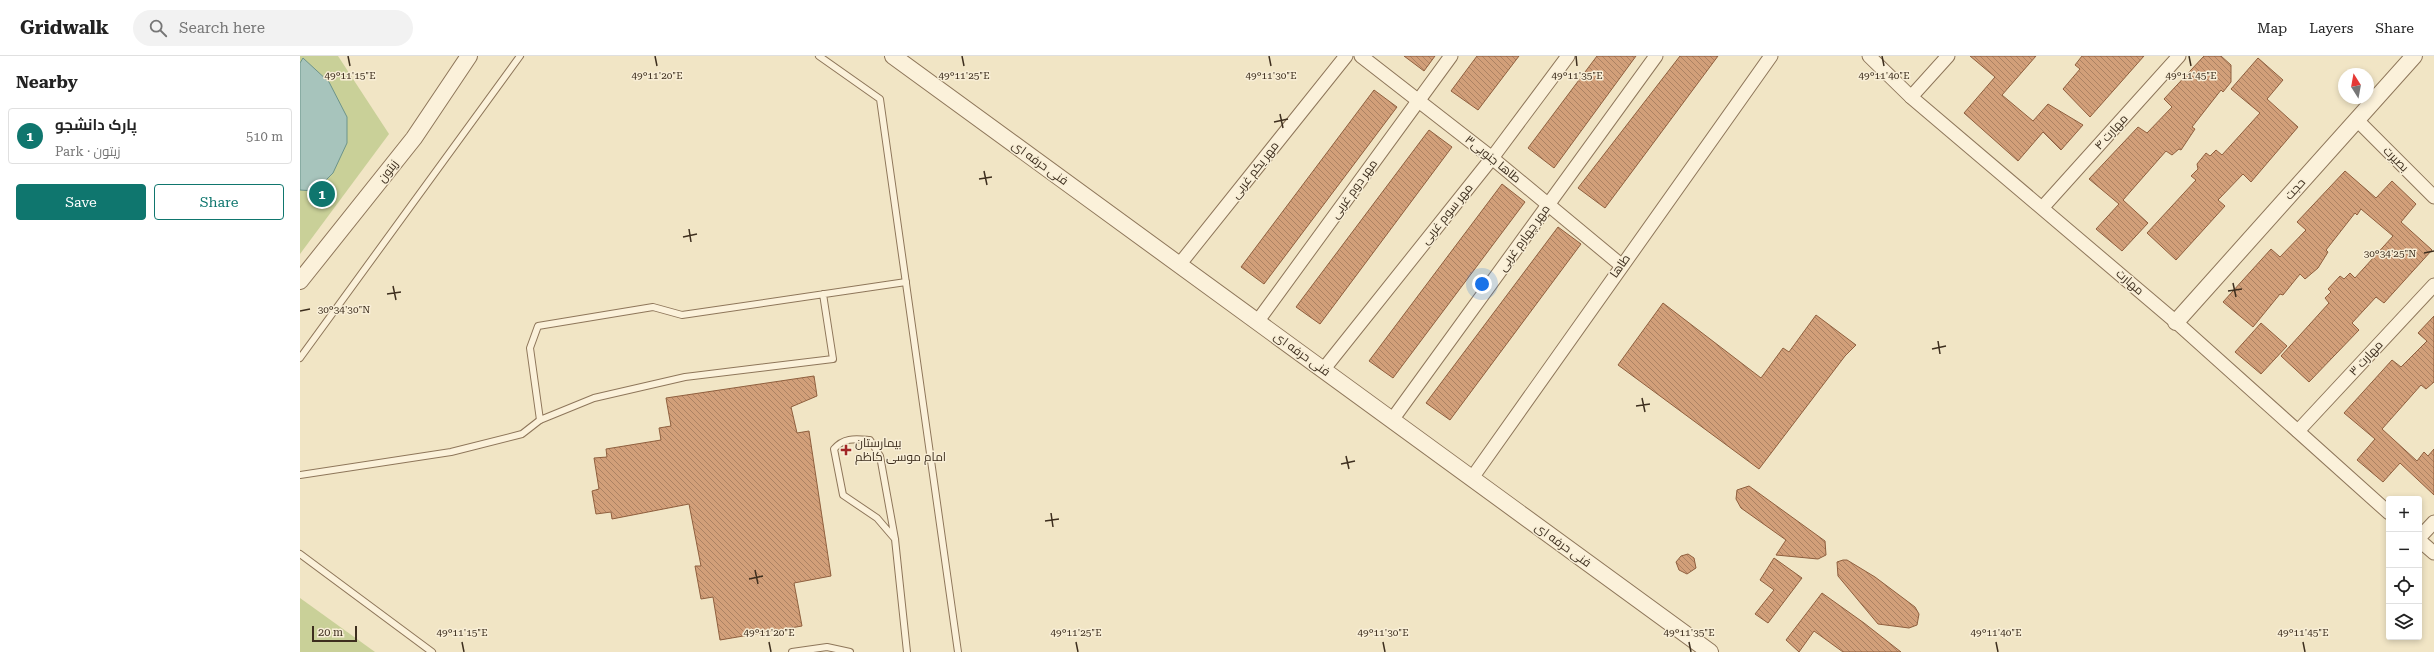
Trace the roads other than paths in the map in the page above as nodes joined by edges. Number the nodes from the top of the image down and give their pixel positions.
1 (469, 56) edge
2 (520, 56) edge
3 (819, 56) edge
4 (893, 56) edge
5 (1346, 56) edge
6 (1361, 56) edge
7 (1451, 56) edge
8 (1568, 56) edge
9 (1656, 56) edge
10 (1771, 56) edge
11 (1868, 56) edge
12 (1948, 56) edge
13 (2179, 56) edge
14 (2414, 56) edge
15 (1912, 97) junction
16 (1418, 100) junction
17 (2358, 120) junction
18 (1492, 158) junction
19 (2434, 197) edge
20 (1549, 204) junction
21 (2043, 207) junction
22 (1180, 265) junction
23 (1621, 265) junction
24 (300, 281) edge
25 (906, 282) junction
26 (2434, 285) edge
27 (823, 294) junction
28 (1258, 322) junction
29 (2176, 322) junction
30 (300, 358) edge
31 (1323, 370) junction
32 (540, 420) junction
33 (1392, 420) junction
34 (2298, 431) junction
35 (300, 475) edge
36 (1472, 478) junction
37 (2386, 510) edge
38 (2434, 522) edge
39 (2422, 536) edge
40 (895, 539) junction
41 (2422, 542) edge
42 (2434, 553) edge
43 (300, 554) edge
44 (432, 652) edge
45 (792, 652) edge
46 (850, 652) edge
47 (907, 652) edge
48 (958, 652) edge
49 (1710, 652) edge

1 - 24 street, زیتون
2 - 30 lane
3 - 25 lane
4 - 22 street, فنی حرفه ای
5 - 22 street, مهر یکم غربی
6 - 16 street, طاها جنوبی۳
7 - 16 street, مهر دوم غربی
8 - 18 street, مهر سوم غربی
9 - 20 street, مهر چهارم غربی
10 - 23 street, طاها
11 - 15 street, مهارت
12 - 15 street
13 - 21 street, مهارت ۴
14 - 17 street, حجت
15 - 21 street, مهارت
16 - 18 street, طاها جنوبی۳
16 - 28 street, مهر دوم غربی
17 - 19 street, بصیرت
17 - 29 street, حجت
18 - 20 street, طاها جنوبی۳
18 - 31 street, مهر سوم غربی
20 - 23 street, طاها جنوبی۳
20 - 33 street, مهر چهارم غربی
21 - 29 street, مهارت
22 - 28 street, فنی حرفه ای
23 - 36 street, طاها
25 - 27 lane
25 - 48 lane
26 - 34 street, مهارت ۳
27 - 32 lane
27 - 32 lane
28 - 31 street, فنی حرفه ای
29 - 34 street, مهارت
31 - 33 street, فنی حرفه ای
32 - 35 lane
33 - 36 street, فنی حرفه ای
34 - 37 street, مهارت
36 - 49 street, فنی حرفه ای
38 - 39 street
40 - 40 lane
40 - 47 lane
41 - 42 street
43 - 44 lane
45 - 46 lane

